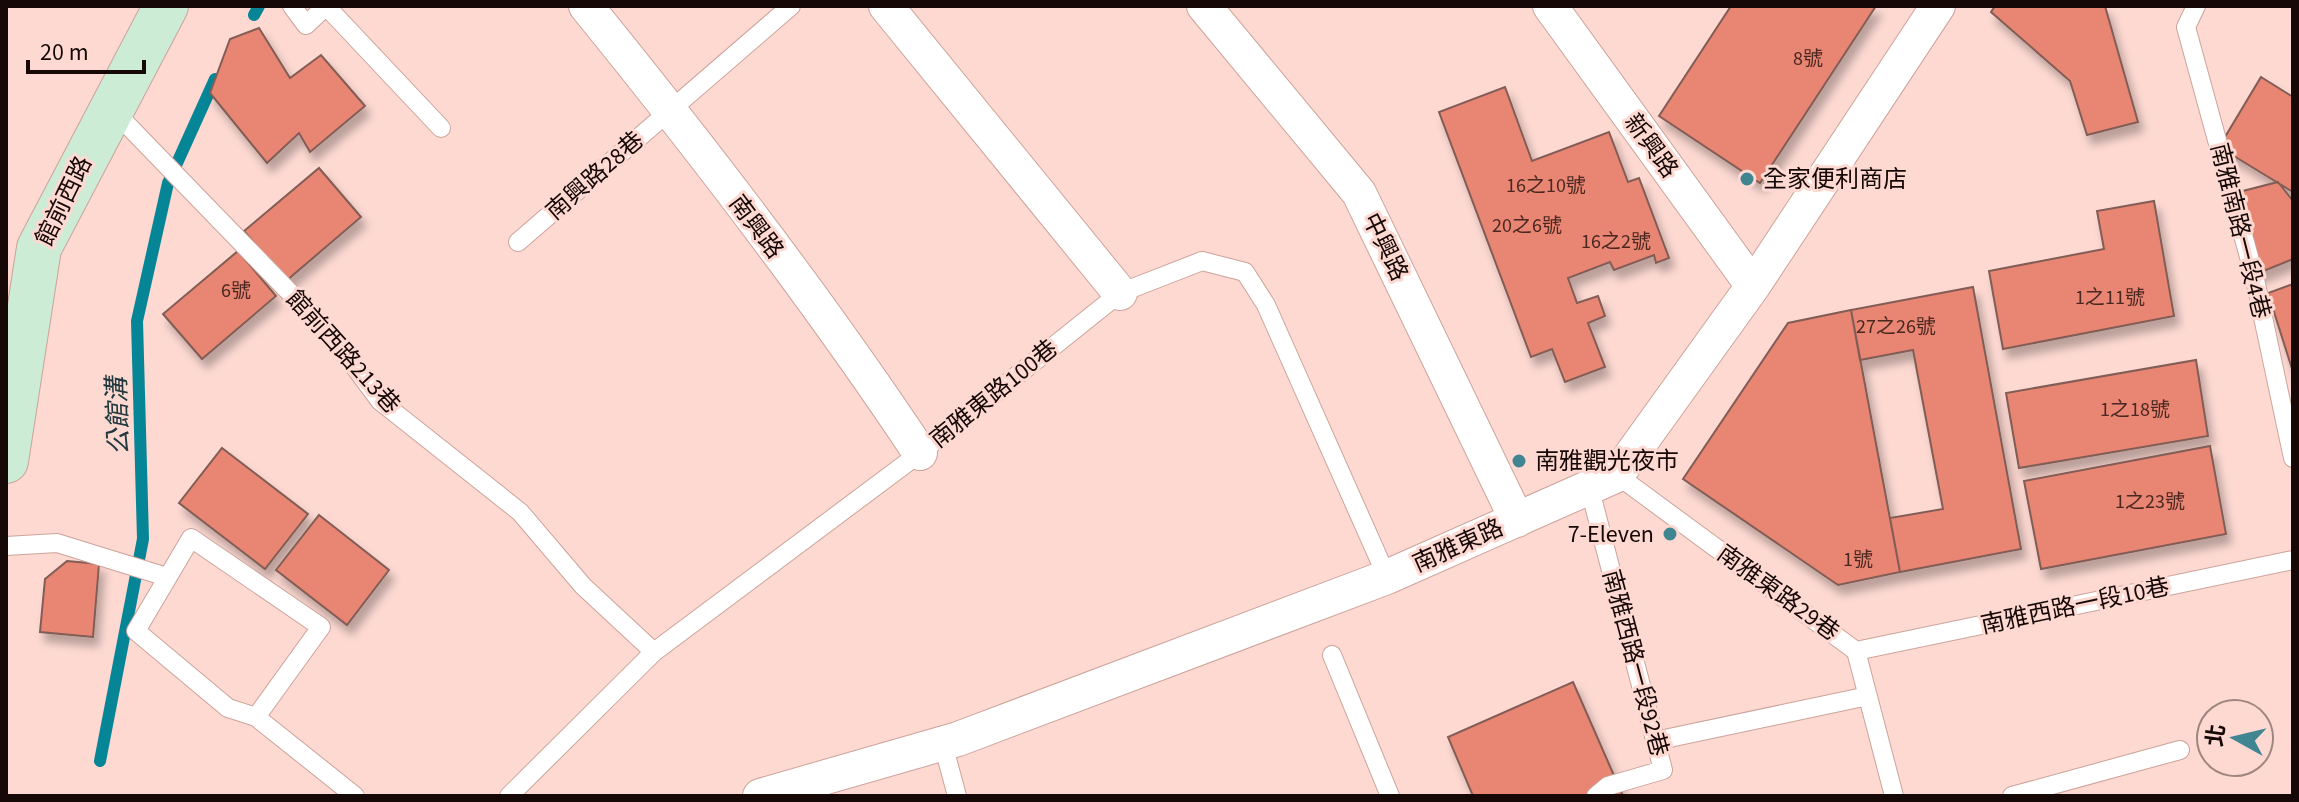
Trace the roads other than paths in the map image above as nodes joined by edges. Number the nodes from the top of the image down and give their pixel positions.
1 (166, 6) edge
2 (586, 6) edge
3 (791, 6) edge
4 (886, 6) edge
5 (1204, 6) edge
6 (1550, 6) edge
7 (1938, 6) edge
8 (2196, 6) edge
9 (296, 11) edge
10 (111, 108) junction
11 (669, 109) junction
12 (441, 128) dead end
13 (518, 242) dead end
14 (1753, 286) junction
15 (1120, 293) junction
16 (920, 453) junction
17 (2293, 458) edge
18 (6, 461) edge
19 (1603, 481) junction
20 (1517, 520) junction
21 (6, 546) edge
22 (2293, 560) edge
23 (167, 577) junction
24 (1387, 577) junction
25 (1856, 651) junction
26 (654, 652) junction
27 (1332, 655) dead end
28 (1868, 696) junction
29 (256, 717) junction
30 (1655, 741) junction
31 (943, 744) junction
32 (2180, 750) dead end
33 (355, 796) edge
34 (509, 796) edge
35 (760, 796) edge
36 (957, 796) edge
37 (1390, 796) edge
38 (1596, 796) edge
39 (1894, 796) edge
40 (2012, 796) edge

1 - 10 main road, 館前西路
2 - 11 street, 南興路
3 - 11 lane, 南興路28巷
4 - 15 street
5 - 20 street, 中興路
6 - 14 street, 新興路
7 - 14 street, 南雅東路
8 - 17 lane, 南雅南路一段4巷
9 - 12 lane
10 - 18 main road, 館前西路
10 - 26 lane, 館前西路213巷
11 - 13 lane, 南興路28巷
11 - 16 street, 南興路
14 - 19 street, 南雅東路
15 - 16 lane, 南雅東路100巷
15 - 24 lane, 南雅東路100巷
16 - 26 lane, 南雅東路100巷
19 - 20 street, 南雅東路
19 - 25 lane, 南雅東路29巷
19 - 30 lane, 南雅西路一段92巷
20 - 24 street, 南雅東路
21 - 23 lane
22 - 25 lane, 南雅西路一段10巷
23 - 29 lane
23 - 29 lane
24 - 31 street, 南雅東路
25 - 28 lane, 南雅東路29巷
26 - 34 lane, 南雅東路100巷
27 - 37 lane
28 - 30 lane
28 - 39 lane, 南雅東路29巷
29 - 33 lane
30 - 38 lane, 南雅西路一段92巷
31 - 35 street, 南雅東路
31 - 36 lane
32 - 40 lane

